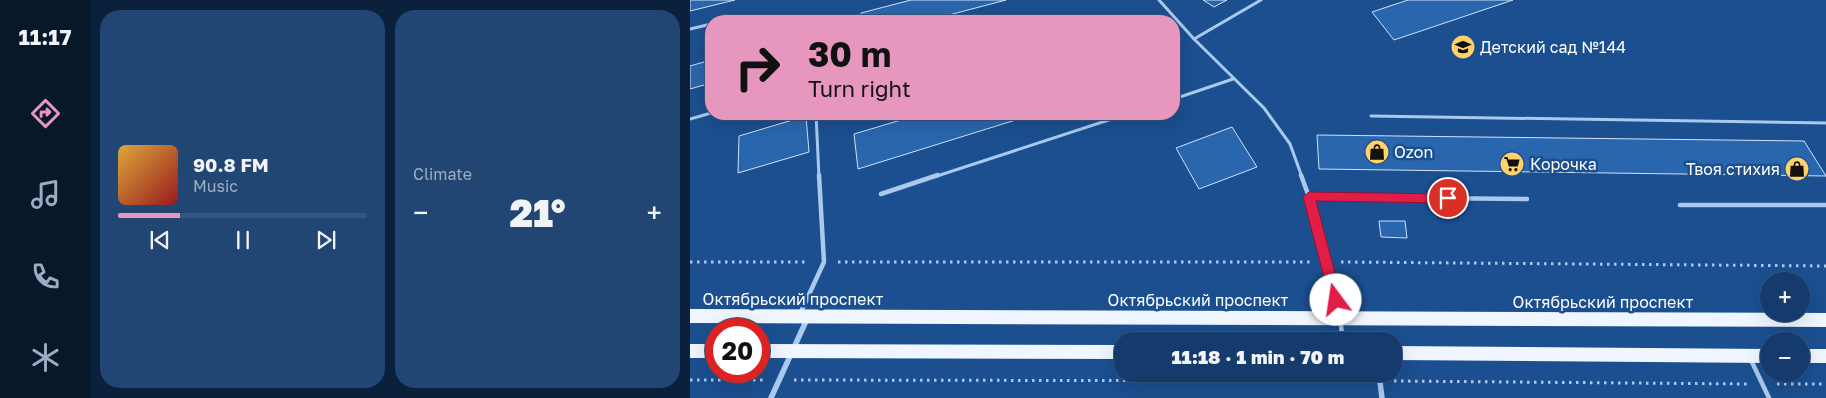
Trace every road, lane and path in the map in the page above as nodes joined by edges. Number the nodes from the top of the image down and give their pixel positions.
1 (1159, 0) edge
2 (1261, 0) edge
3 (1172, 15) edge
4 (1180, 23) edge
5 (705, 25) edge
6 (690, 29) edge
7 (1194, 39) junction
8 (1233, 79) junction
9 (1180, 97) edge
10 (705, 115) edge
11 (1371, 116) dead end
12 (690, 119) edge
13 (816, 120) edge
14 (1108, 120) edge
15 (1826, 123) edge
16 (880, 194) dead end
17 (1309, 197) junction
18 (1527, 199) dead end
19 (1680, 205) dead end
20 (1826, 205) edge
21 (690, 262) edge
22 (824, 262) junction
23 (1327, 262) junction
24 (1826, 266) edge
25 (690, 316) edge
26 (804, 316) junction
27 (1340, 318) junction
28 (1826, 320) edge
29 (1341, 332) edge
30 (690, 351) edge
31 (705, 351) edge
32 (770, 351) edge
33 (792, 351) junction
34 (1114, 352) edge
35 (1402, 353) edge
36 (1749, 356) junction
37 (1760, 356) edge
38 (1810, 356) edge
39 (1826, 356) edge
40 (1402, 377) edge
41 (1114, 378) edge
42 (690, 380) edge
43 (779, 380) junction
44 (1380, 382) edge
45 (1763, 384) junction
46 (1826, 384) edge
47 (771, 398) edge
48 (1382, 398) edge
49 (1769, 398) edge

1 - 3 lane
2 - 7 lane
4 - 7 lane
5 - 6 lane
7 - 8 lane
8 - 9 lane
8 - 17 lane
10 - 12 lane
11 - 15 lane
13 - 22 lane
14 - 16 lane
17 - 18 lane
17 - 23 lane
19 - 20 lane
21 - 22 path
22 - 23 path
22 - 26 lane
23 - 24 path
23 - 27 lane
25 - 26 main road, Октябрьский проспект
26 - 27 main road, Октябрьский проспект
26 - 33 street
27 - 28 main road, Октябрьский проспект
27 - 29 lane
30 - 31 main road
32 - 33 main road
33 - 34 main road
33 - 43 street
35 - 36 main road
36 - 37 main road
36 - 45 lane
38 - 39 main road
40 - 45 path
41 - 43 path
42 - 43 path
43 - 47 street
44 - 48 street
45 - 46 path
45 - 49 lane

